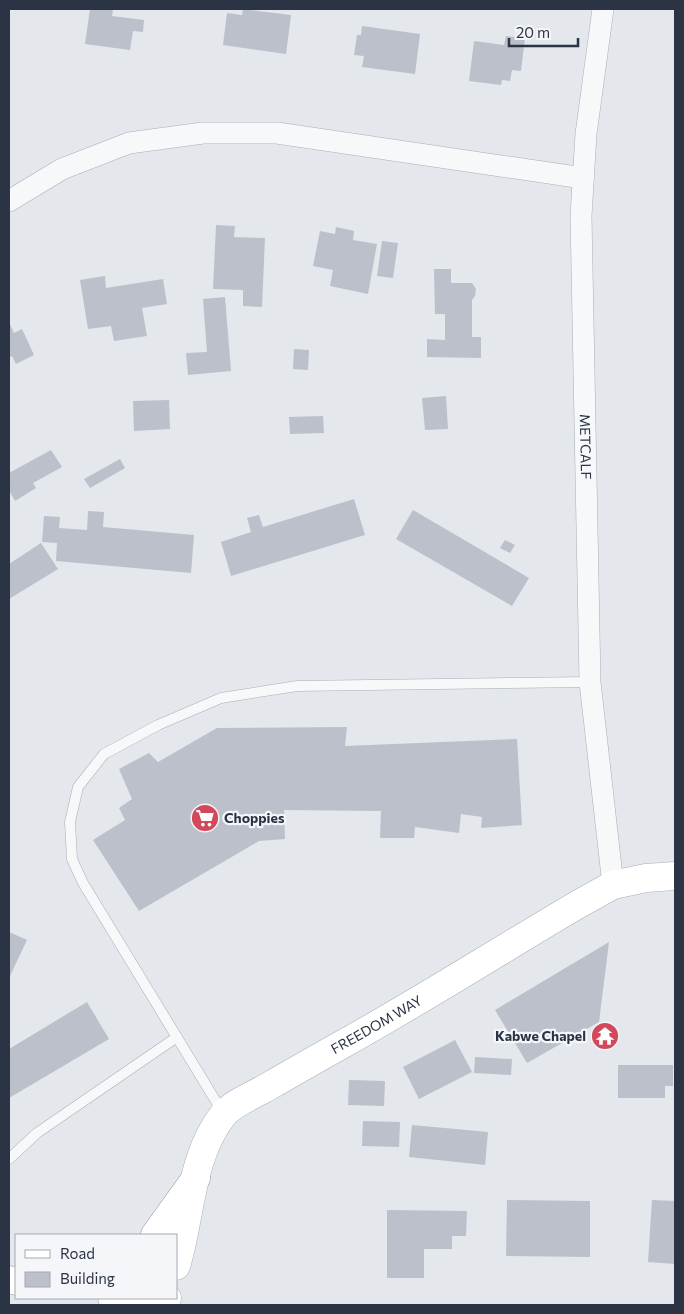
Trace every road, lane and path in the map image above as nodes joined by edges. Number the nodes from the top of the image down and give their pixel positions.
1 (603, 9) edge
2 (583, 178) junction
3 (9, 201) edge
4 (590, 682) junction
5 (675, 876) edge
6 (612, 885) junction
7 (177, 1037) junction
8 (224, 1114) junction
9 (9, 1159) edge
10 (196, 1178) junction
11 (156, 1234) edge
12 (178, 1259) edge
13 (118, 1299) edge
14 (151, 1305) edge

1 - 2 street, METCALF
2 - 3 street
2 - 4 street, METCALF
4 - 6 street, METCALF
4 - 7 lane
5 - 6 main road, FREEDOM WAY
6 - 8 main road, FREEDOM WAY
7 - 8 lane
7 - 9 lane
8 - 10 main road, FREEDOM WAY
10 - 11 main road
10 - 12 main road, FREEDOM WAY
13 - 14 main road

